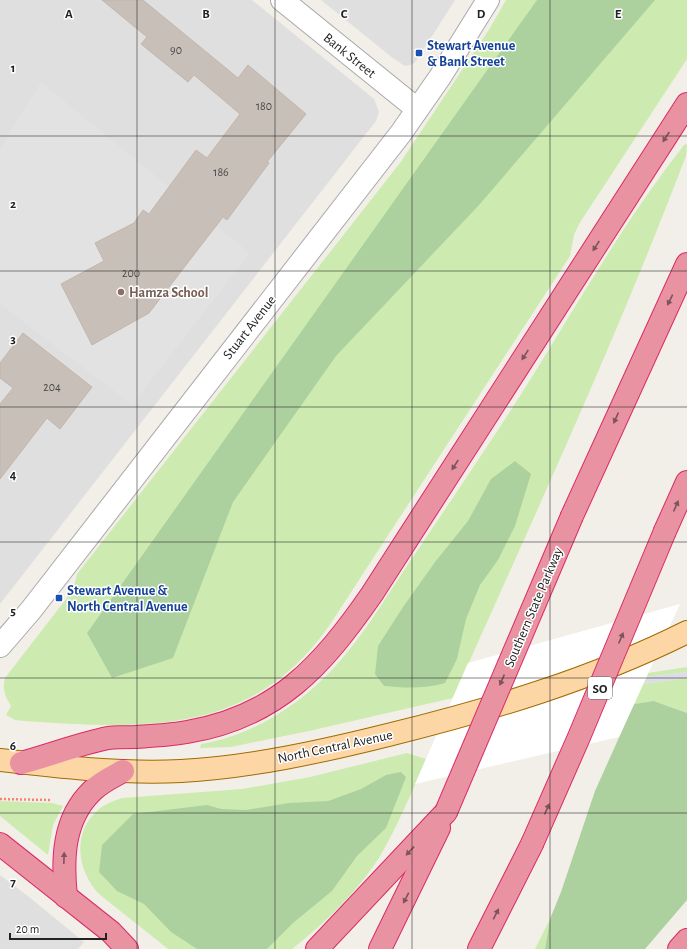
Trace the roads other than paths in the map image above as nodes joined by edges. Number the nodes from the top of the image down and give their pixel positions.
1 (282, 0) edge
2 (488, 0) edge
3 (687, 104) edge
4 (417, 109) junction
5 (687, 264) edge
6 (687, 482) edge
7 (687, 632) edge
8 (687, 642) edge
9 (0, 646) edge
10 (658, 646) junction
11 (10, 762) edge
12 (123, 771) junction
13 (446, 812) junction
14 (0, 844) edge
15 (66, 897) junction
16 (111, 932) junction
17 (687, 940) edge
18 (127, 949) edge
19 (142, 949) edge
20 (317, 949) edge
21 (380, 949) edge
22 (479, 949) edge
23 (679, 949) edge

1 - 4 street, Bank Street
2 - 4 street, Stuart Avenue
3 -> 11 highway
4 - 9 street, Stuart Avenue
5 -> 13 highway, Southern State Parkway, bridge
22 -> 6 highway, SO, bridge
7 - 10 main road, North Central Avenue
8 - 10 main road, North Central Avenue
10 - 12 main road, North Central Avenue
11 - 12 main road, North Central Avenue
15 -> 12 highway
13 -> 20 highway
13 -> 21 highway, Southern State Parkway
14 - 15 highway
15 - 16 highway
16 - 18 highway
16 - 19 highway
17 - 23 highway

